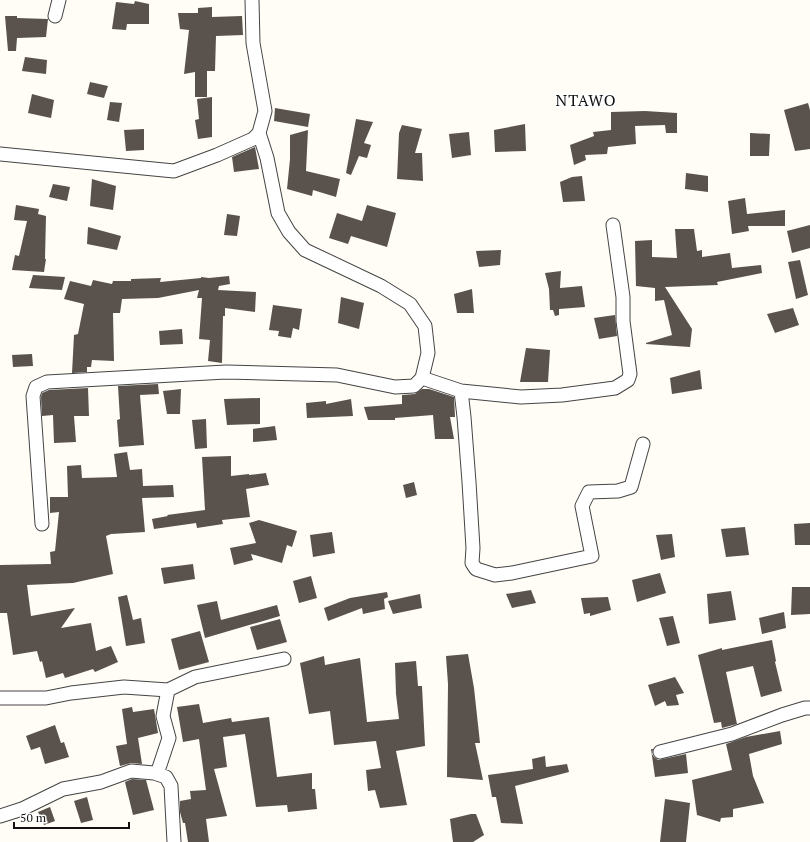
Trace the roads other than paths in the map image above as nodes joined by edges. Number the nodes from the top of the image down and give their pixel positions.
1 (59, 0) edge
2 (252, 0) edge
3 (55, 16) dead end
4 (259, 133) junction
5 (0, 154) edge
6 (613, 225) dead end
7 (422, 378) junction
8 (460, 392) junction
9 (643, 444) dead end
10 (42, 524) dead end
11 (284, 659) dead end
12 (168, 690) junction
13 (0, 698) edge
14 (810, 708) edge
15 (660, 752) dead end
16 (157, 774) junction
17 (0, 816) edge
18 (174, 842) edge

1 - 3 street
2 - 4 street
4 - 5 street
4 - 7 street
6 - 8 street
7 - 8 street
7 - 10 street
8 - 9 street
11 - 12 street
12 - 13 street
12 - 16 street
14 - 15 street
16 - 17 street
16 - 18 street

